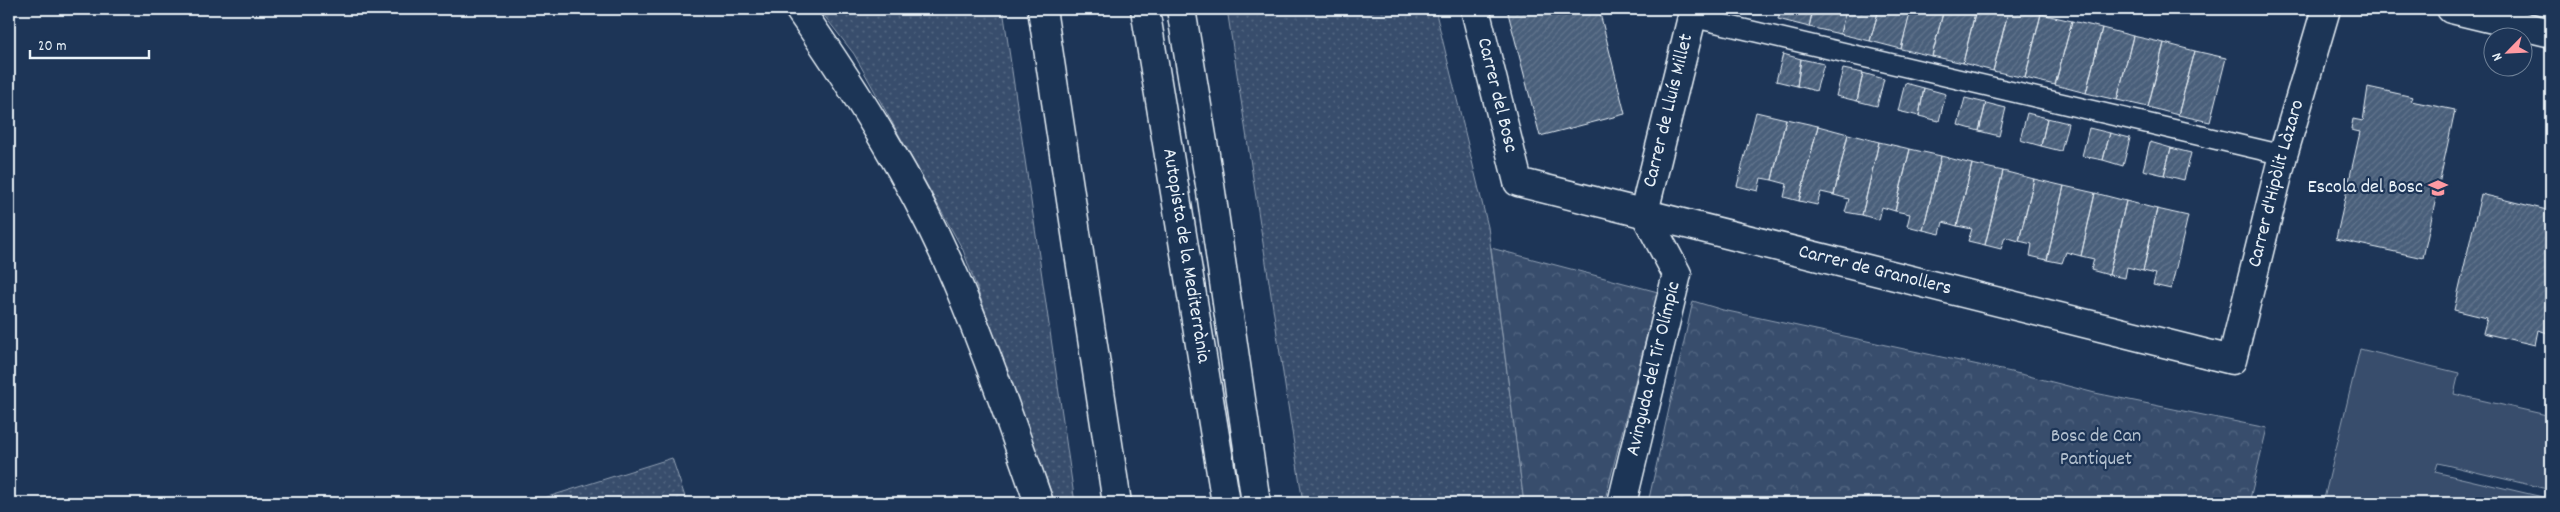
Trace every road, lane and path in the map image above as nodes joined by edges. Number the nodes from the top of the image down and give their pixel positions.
1 (799, 9) edge
2 (1042, 9) edge
3 (1144, 9) edge
4 (1181, 9) edge
5 (1475, 9) edge
6 (2326, 9) edge
7 (2451, 9) edge
8 (1693, 13) edge
9 (2551, 33) edge
10 (2282, 155) junction
11 (1518, 182) joint
12 (1644, 212) junction
13 (2232, 360) joint
14 (1039, 503) edge
15 (1117, 503) edge
16 (1226, 503) edge
17 (1256, 503) edge
18 (1622, 503) edge

1 - 14 main road
2 - 15 main road
3 - 16 main road, Autopista de la Mediterrània
4 - 17 main road
5 - 11 main road, Carrer del Bosc
6 - 10 main road, Carrer d'Hipòlit Làzaro
7 - 9 main road
8 - 10 lane
8 - 12 main road, Carrer de Lluís Millet
10 - 13 main road, Carrer d'Hipòlit Làzaro
11 - 12 main road, Carrer de Granollers
12 - 13 main road, Carrer de Granollers
12 - 18 main road, Avinguda del Tir Olímpic

